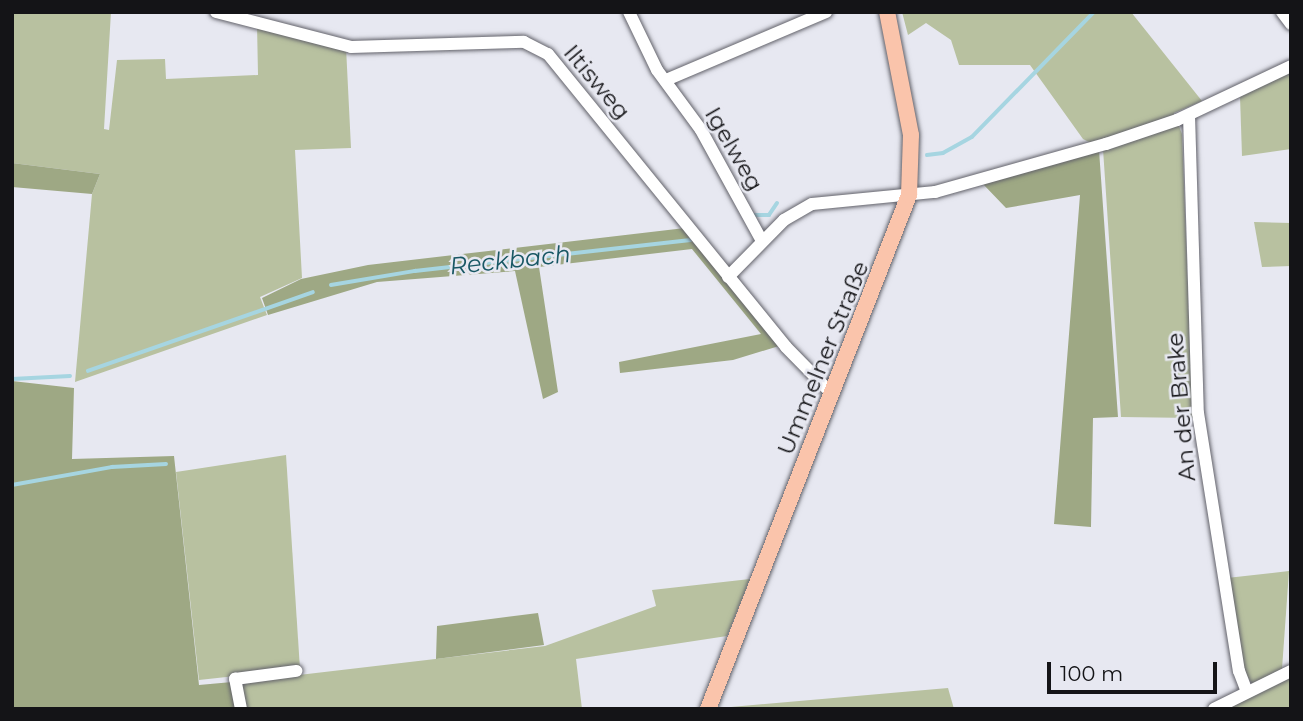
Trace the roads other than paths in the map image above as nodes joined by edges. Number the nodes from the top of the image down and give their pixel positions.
1 (216, 12) edge
2 (629, 12) edge
3 (825, 12) edge
4 (887, 12) edge
5 (1282, 12) edge
6 (1291, 24) edge
7 (1291, 66) edge
8 (666, 80) junction
9 (1189, 114) junction
10 (909, 195) junction
11 (762, 241) junction
12 (728, 277) junction
13 (832, 394) junction
14 (296, 671) dead end
15 (1291, 671) edge
16 (1247, 692) junction
17 (241, 709) edge
18 (708, 709) edge
19 (1214, 709) edge

1 - 12 street, Iltisweg
2 - 8 street, Igelweg
3 - 8 street
4 - 10 main road, Ummelner Straße
5 - 6 street
7 - 9 street
8 - 11 street, Igelweg
9 - 10 street
9 - 16 street, An der Brake
10 - 11 street
10 - 13 main road, Ummelner Straße
11 - 12 street
12 - 13 street, Iltisweg
13 - 18 main road, Ummelner Straße
14 - 17 street
15 - 16 street
16 - 19 street

